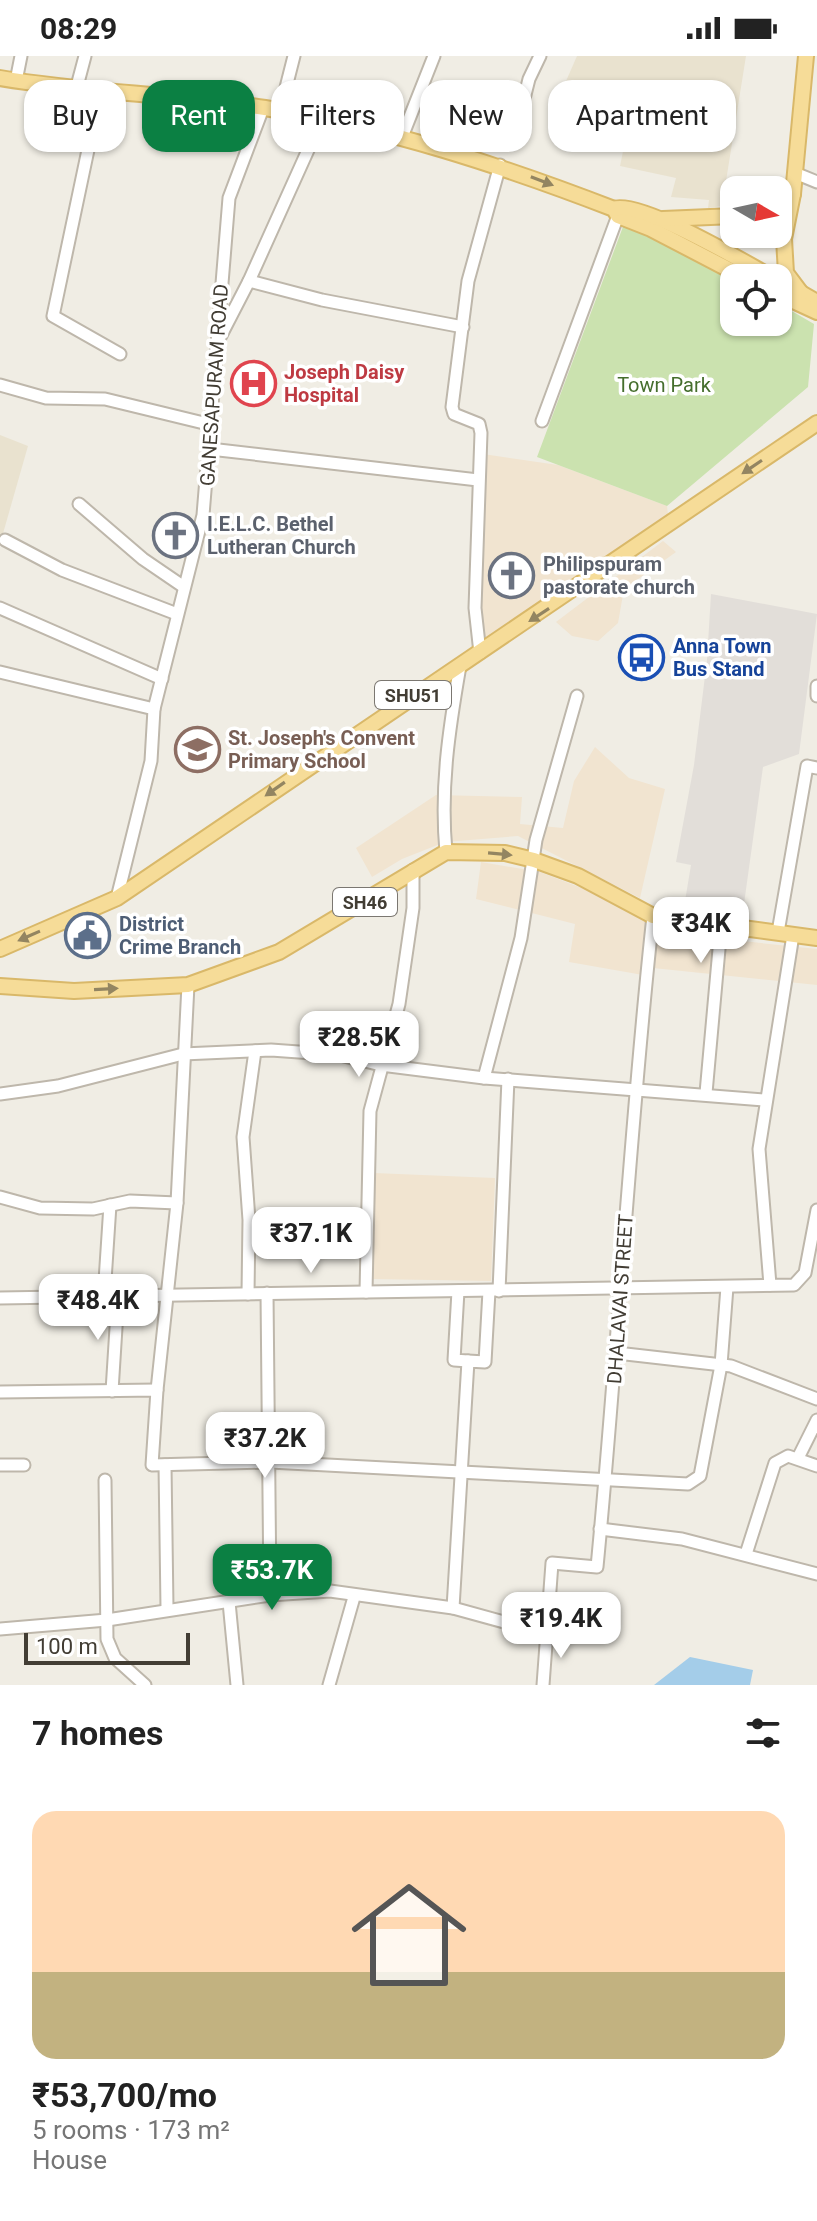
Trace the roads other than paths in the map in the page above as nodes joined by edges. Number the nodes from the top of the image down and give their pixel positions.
1 (21, 56) edge
2 (85, 56) edge
3 (294, 56) edge
4 (434, 56) edge
5 (540, 56) edge
6 (806, 56) edge
7 (0, 78) edge
8 (79, 80) edge
9 (288, 80) edge
10 (529, 80) edge
11 (16, 81) junction
12 (24, 82) edge
13 (126, 95) edge
14 (263, 108) junction
15 (271, 109) edge
16 (404, 132) edge
17 (404, 138) edge
18 (88, 152) edge
19 (307, 152) edge
20 (500, 165) junction
21 (795, 173) junction
22 (817, 182) edge
23 (793, 194) joint
24 (618, 210) junction
25 (720, 216) edge
26 (660, 218) junction
27 (747, 264) edge
28 (720, 265) edge
29 (249, 281) junction
30 (792, 288) edge
31 (801, 293) junction
32 (792, 300) edge
33 (817, 302) edge
34 (817, 312) edge
35 (463, 327) junction
36 (214, 349) junction
37 (120, 354) dead end
38 (0, 385) edge
39 (542, 421) dead end
40 (817, 423) edge
41 (212, 425) junction
42 (210, 449) junction
43 (478, 480) junction
44 (79, 504) dead end
45 (5, 540) dead end
46 (184, 587) junction
47 (0, 608) edge
48 (177, 614) junction
49 (480, 653) junction
50 (460, 666) junction
51 (0, 672) edge
52 (162, 679) junction
53 (817, 686) edge
54 (577, 696) dead end
55 (817, 696) edge
56 (154, 709) junction
57 (817, 768) edge
58 (446, 852) junction
59 (534, 860) junction
60 (413, 870) junction
61 (117, 898) junction
62 (653, 916) junction
63 (721, 927) junction
64 (785, 933) junction
65 (817, 938) edge
66 (0, 949) edge
67 (188, 985) junction
68 (0, 986) edge
69 (255, 1051) junction
70 (183, 1054) junction
71 (381, 1065) junction
72 (484, 1078) junction
73 (508, 1079) junction
74 (634, 1088) junction
75 (706, 1093) junction
76 (0, 1094) edge
77 (764, 1100) junction
78 (0, 1197) edge
79 (177, 1203) junction
80 (110, 1205) junction
81 (817, 1210) edge
82 (770, 1285) junction
83 (727, 1287) junction
84 (622, 1290) junction
85 (458, 1291) junction
86 (494, 1291) junction
87 (366, 1292) junction
88 (267, 1293) junction
89 (170, 1294) junction
90 (248, 1294) junction
91 (104, 1296) junction
92 (118, 1296) junction
93 (0, 1298) edge
94 (617, 1353) junction
95 (468, 1361) junction
96 (721, 1365) junction
97 (157, 1390) junction
98 (112, 1391) junction
99 (0, 1392) edge
100 (816, 1396) edge
101 (817, 1420) edge
102 (798, 1458) junction
103 (270, 1462) junction
104 (0, 1465) edge
105 (24, 1465) dead end
106 (165, 1465) junction
107 (817, 1466) edge
108 (462, 1473) junction
109 (603, 1479) junction
110 (105, 1480) dead end
111 (600, 1529) junction
112 (746, 1554) junction
113 (817, 1574) edge
114 (270, 1595) junction
115 (354, 1597) junction
116 (229, 1602) junction
117 (167, 1608) junction
118 (453, 1608) junction
119 (107, 1620) junction
120 (0, 1629) edge
121 (544, 1633) junction
122 (145, 1685) edge
123 (237, 1685) edge
124 (329, 1685) edge
125 (543, 1685) edge

1 - 11 street
2 - 8 street
3 - 9 street
4 - 16 street
5 - 10 street
6 - 21 main road
7 - 11 main road
11 - 12 main road
13 - 14 main road
14 - 15 main road
14 - 36 street, GANESAPURAM ROAD
17 - 20 main road
18 - 37 street
19 - 29 street
20 -> 24 main road
20 - 35 street
21 - 22 street
21 - 23 main road
23 - 31 main road
24 - 26 main road
24 - 28 main road
24 - 39 street
25 - 26 main road
26 - 27 main road
29 - 35 street
29 - 36 street
30 - 31 main road
31 - 33 main road
32 - 34 main road
35 - 43 street
36 - 41 street, GANESAPURAM ROAD
38 - 41 street
40 -> 49 main road, SHU51
41 - 42 street, GANESAPURAM ROAD
42 - 43 street
42 - 46 street, GANESAPURAM ROAD
43 - 49 street
44 - 46 street
45 - 48 street
46 - 48 street, GANESAPURAM ROAD
47 - 52 street
48 - 52 street, GANESAPURAM ROAD
49 - 50 main road, SHU51
50 - 58 street
50 -> 61 main road, SHU51
51 - 56 street
52 - 56 street, GANESAPURAM ROAD
53 - 55 street
54 - 59 street
56 - 61 street, GANESAPURAM ROAD
57 - 64 street
58 -> 59 main road, SH46
58 - 60 main road, SH46
59 - 62 main road, SH46
59 - 72 street
60 - 67 main road, SH46
60 - 71 street
61 -> 66 main road, SHU51
62 - 63 main road, SH46
62 - 74 street, DHALAVAI STREET
63 - 64 main road, SH46
63 - 75 street
64 - 65 main road, SH46
64 - 77 street
68 -> 67 main road, SH46
67 - 70 street
69 - 70 street
69 - 71 street
69 - 90 street
70 - 76 street
70 - 79 street
71 - 72 street
71 - 87 street
72 - 73 street
73 - 74 street
73 - 86 street
74 - 75 street
74 - 84 street, DHALAVAI STREET
75 - 77 street
77 - 82 street
78 - 80 street
79 - 80 street
79 - 89 street
80 - 91 street
81 - 82 street
82 - 83 street
83 - 84 street
83 - 96 street
84 - 86 street
84 - 94 street, DHALAVAI STREET
85 - 86 street
85 - 87 street
85 - 95 street
86 - 95 street
87 - 88 street
88 - 90 street
88 - 103 street
89 - 90 street
89 - 92 street
89 - 97 street
91 - 92 street
91 - 93 street
92 - 98 street
94 - 96 street
94 - 109 street, DHALAVAI STREET
95 - 108 street
96 - 100 street
96 - 109 street
97 - 98 street
97 - 106 street
98 - 99 street
101 - 102 street
102 - 107 street
102 - 112 street
103 - 106 street
103 - 108 street
103 - 114 street
104 - 105 street
106 - 117 street
108 - 109 street
108 - 118 street
109 - 111 street, DHALAVAI STREET
110 - 119 street
111 - 112 street
111 - 121 street, DHALAVAI STREET
112 - 113 street
114 - 115 street
114 - 116 street
115 - 118 street
115 - 124 street
116 - 117 street
116 - 123 street
117 - 119 street
118 - 121 street
119 - 120 street
119 - 122 street
121 - 125 street

